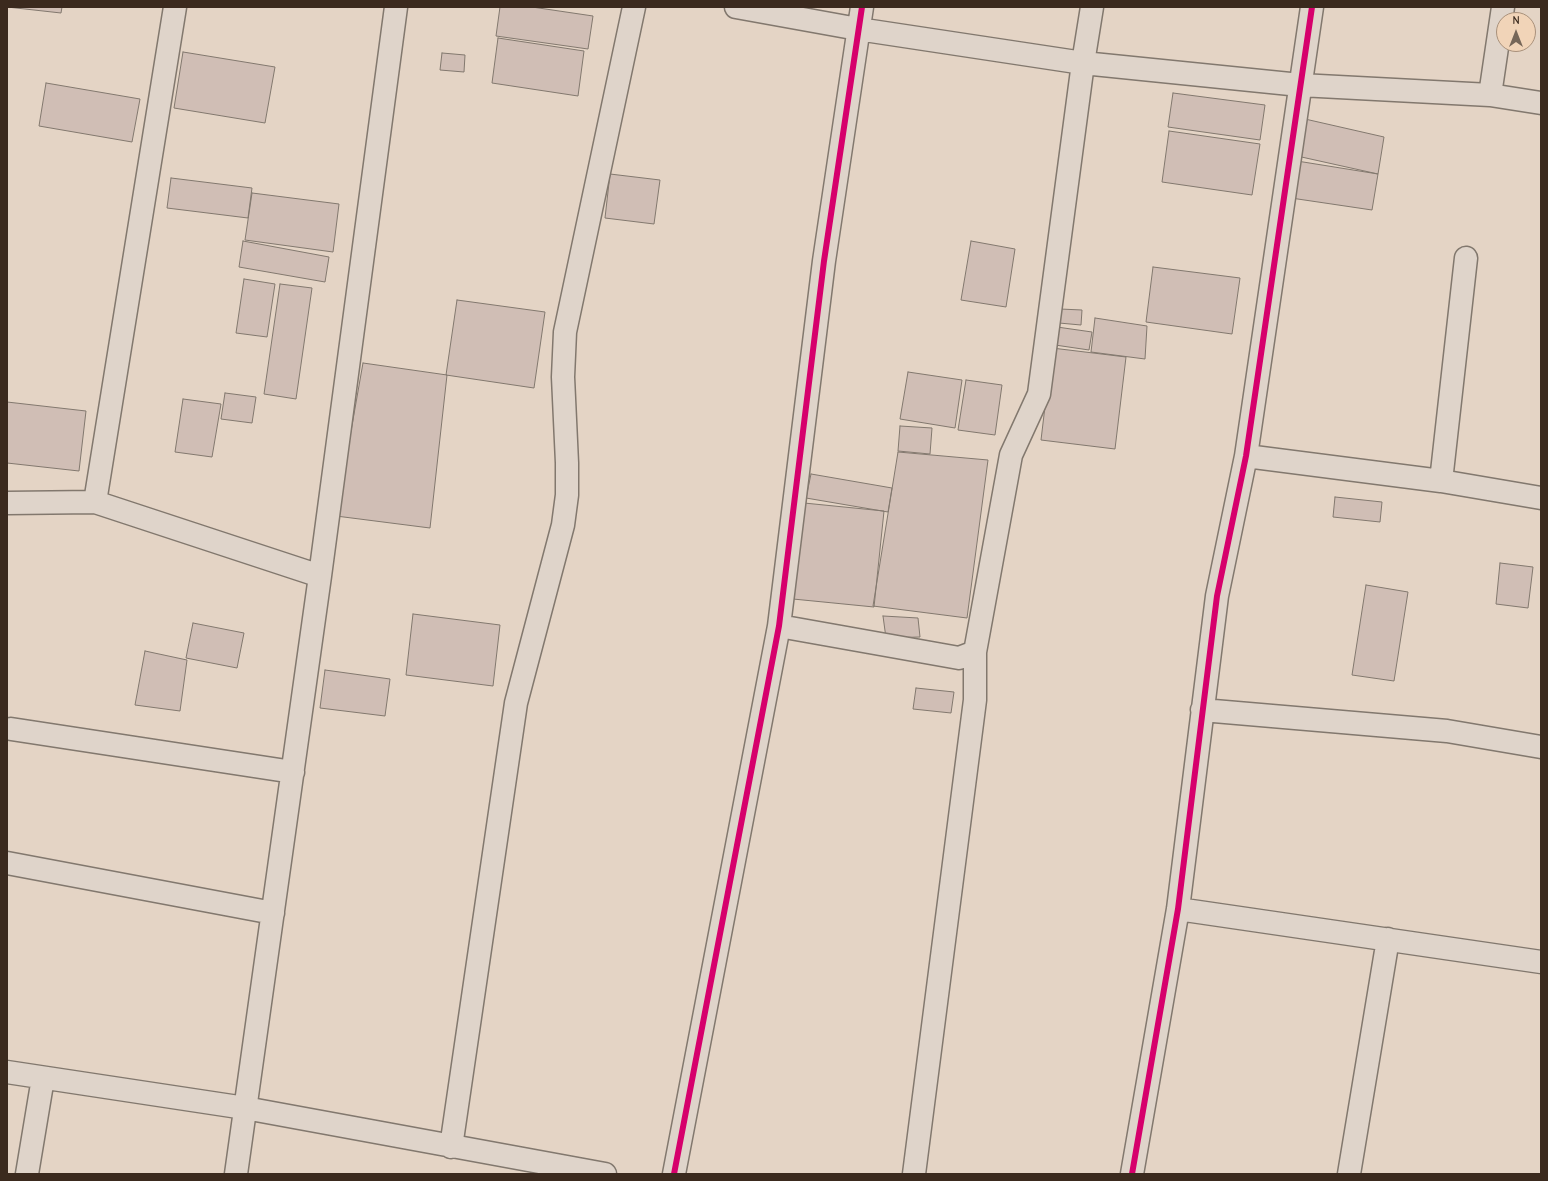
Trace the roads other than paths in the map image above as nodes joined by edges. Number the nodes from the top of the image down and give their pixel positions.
1 (175, 7) edge
2 (396, 7) edge
3 (634, 7) edge
4 (736, 7) edge
5 (862, 7) edge
6 (1092, 7) edge
7 (1312, 7) edge
8 (1503, 7) edge
9 (858, 29) junction
10 (1083, 63) junction
11 (1300, 85) junction
12 (1490, 95) junction
13 (1541, 103) edge
14 (1466, 258) dead end
15 (1246, 456) junction
16 (1441, 481) junction
17 (1541, 498) edge
18 (95, 502) junction
19 (7, 503) edge
20 (320, 576) junction
21 (779, 626) junction
22 (975, 652) junction
23 (1202, 710) junction
24 (11, 729) dead end
25 (1541, 747) edge
26 (293, 772) junction
27 (7, 863) edge
28 (1178, 909) junction
29 (273, 913) junction
30 (1388, 939) junction
31 (1541, 962) edge
32 (7, 1072) edge
33 (43, 1078) junction
34 (245, 1108) junction
35 (451, 1147) junction
36 (27, 1174) edge
37 (236, 1174) edge
38 (605, 1174) edge
39 (674, 1174) edge
40 (914, 1174) edge
41 (1132, 1174) edge
42 (1349, 1174) edge

1 - 18 street
2 - 20 street
3 - 35 street
4 - 9 street
5 - 9 street
6 - 10 street
7 - 11 street
8 - 12 street
9 - 10 street
9 - 21 street
10 - 11 street
10 - 22 street
11 - 12 street
11 - 15 street
12 - 13 street
14 - 16 street
15 - 16 street
15 - 23 street
16 - 17 street
18 - 19 street
18 - 20 street
20 - 26 street
21 - 22 street
21 - 39 street
22 - 40 street
23 - 25 street
23 - 28 street
24 - 26 street
26 - 29 street
27 - 29 street
28 - 30 street
28 - 41 street
29 - 34 street
30 - 31 street
30 - 42 street
32 - 33 street
33 - 34 street
33 - 36 street
34 - 35 street
34 - 37 street
35 - 38 street

